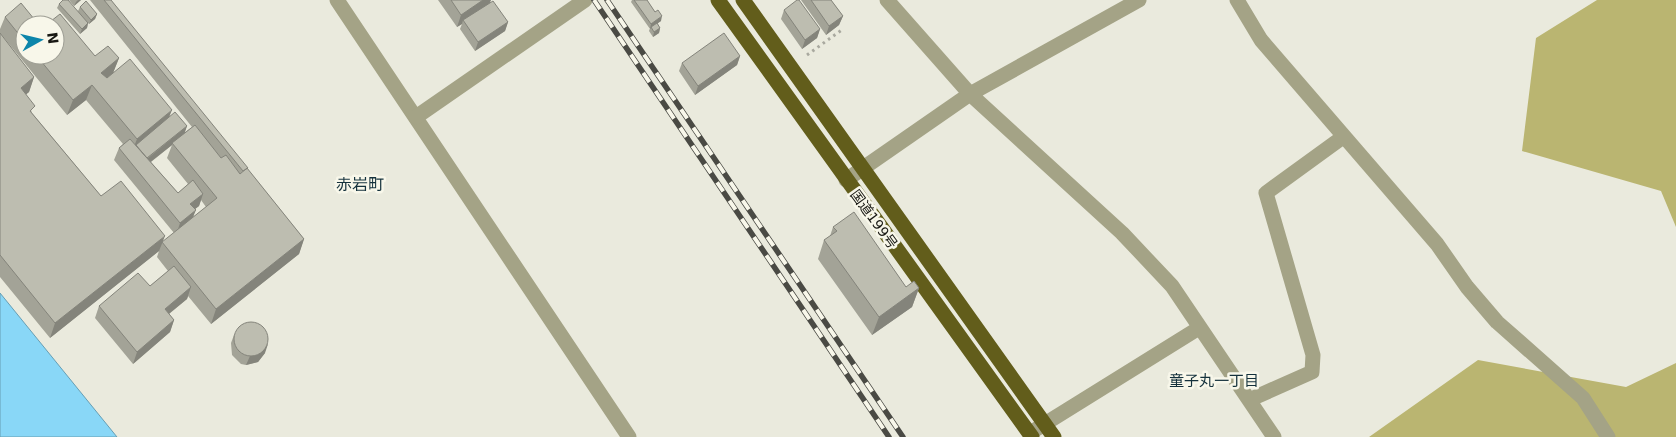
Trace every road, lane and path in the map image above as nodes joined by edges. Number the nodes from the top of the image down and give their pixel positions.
1 (338, 0) edge
2 (585, 0) edge
3 (718, 0) edge
4 (743, 0) edge
5 (887, 0) edge
6 (1139, 0) edge
7 (1237, 0) edge
8 (1114, 6) edge
9 (842, 29) dead end
10 (807, 55) dead end
11 (970, 94) junction
12 (416, 117) junction
13 (1343, 137) junction
14 (862, 169) junction
15 (846, 180) junction
16 (1199, 328) junction
17 (1249, 400) junction
18 (1044, 424) junction
19 (1031, 435) edge
20 (629, 437) edge
21 (1054, 437) edge
22 (1274, 437) edge
23 (1608, 437) edge

1 - 12 street
2 - 12 street
3 - 15 highway, 国道199号
4 - 14 highway, 国道199号
5 - 11 street
6 - 8 street
7 - 13 street
8 - 11 street
9 - 10 path
11 - 14 street
11 - 16 street
12 - 20 street
13 - 17 street
13 - 23 street
14 - 15 street
14 - 18 highway, 国道199号
15 - 19 highway, 国道199号
16 - 17 street
16 - 18 street
17 - 22 street
18 - 19 street
18 - 21 highway, 国道199号

